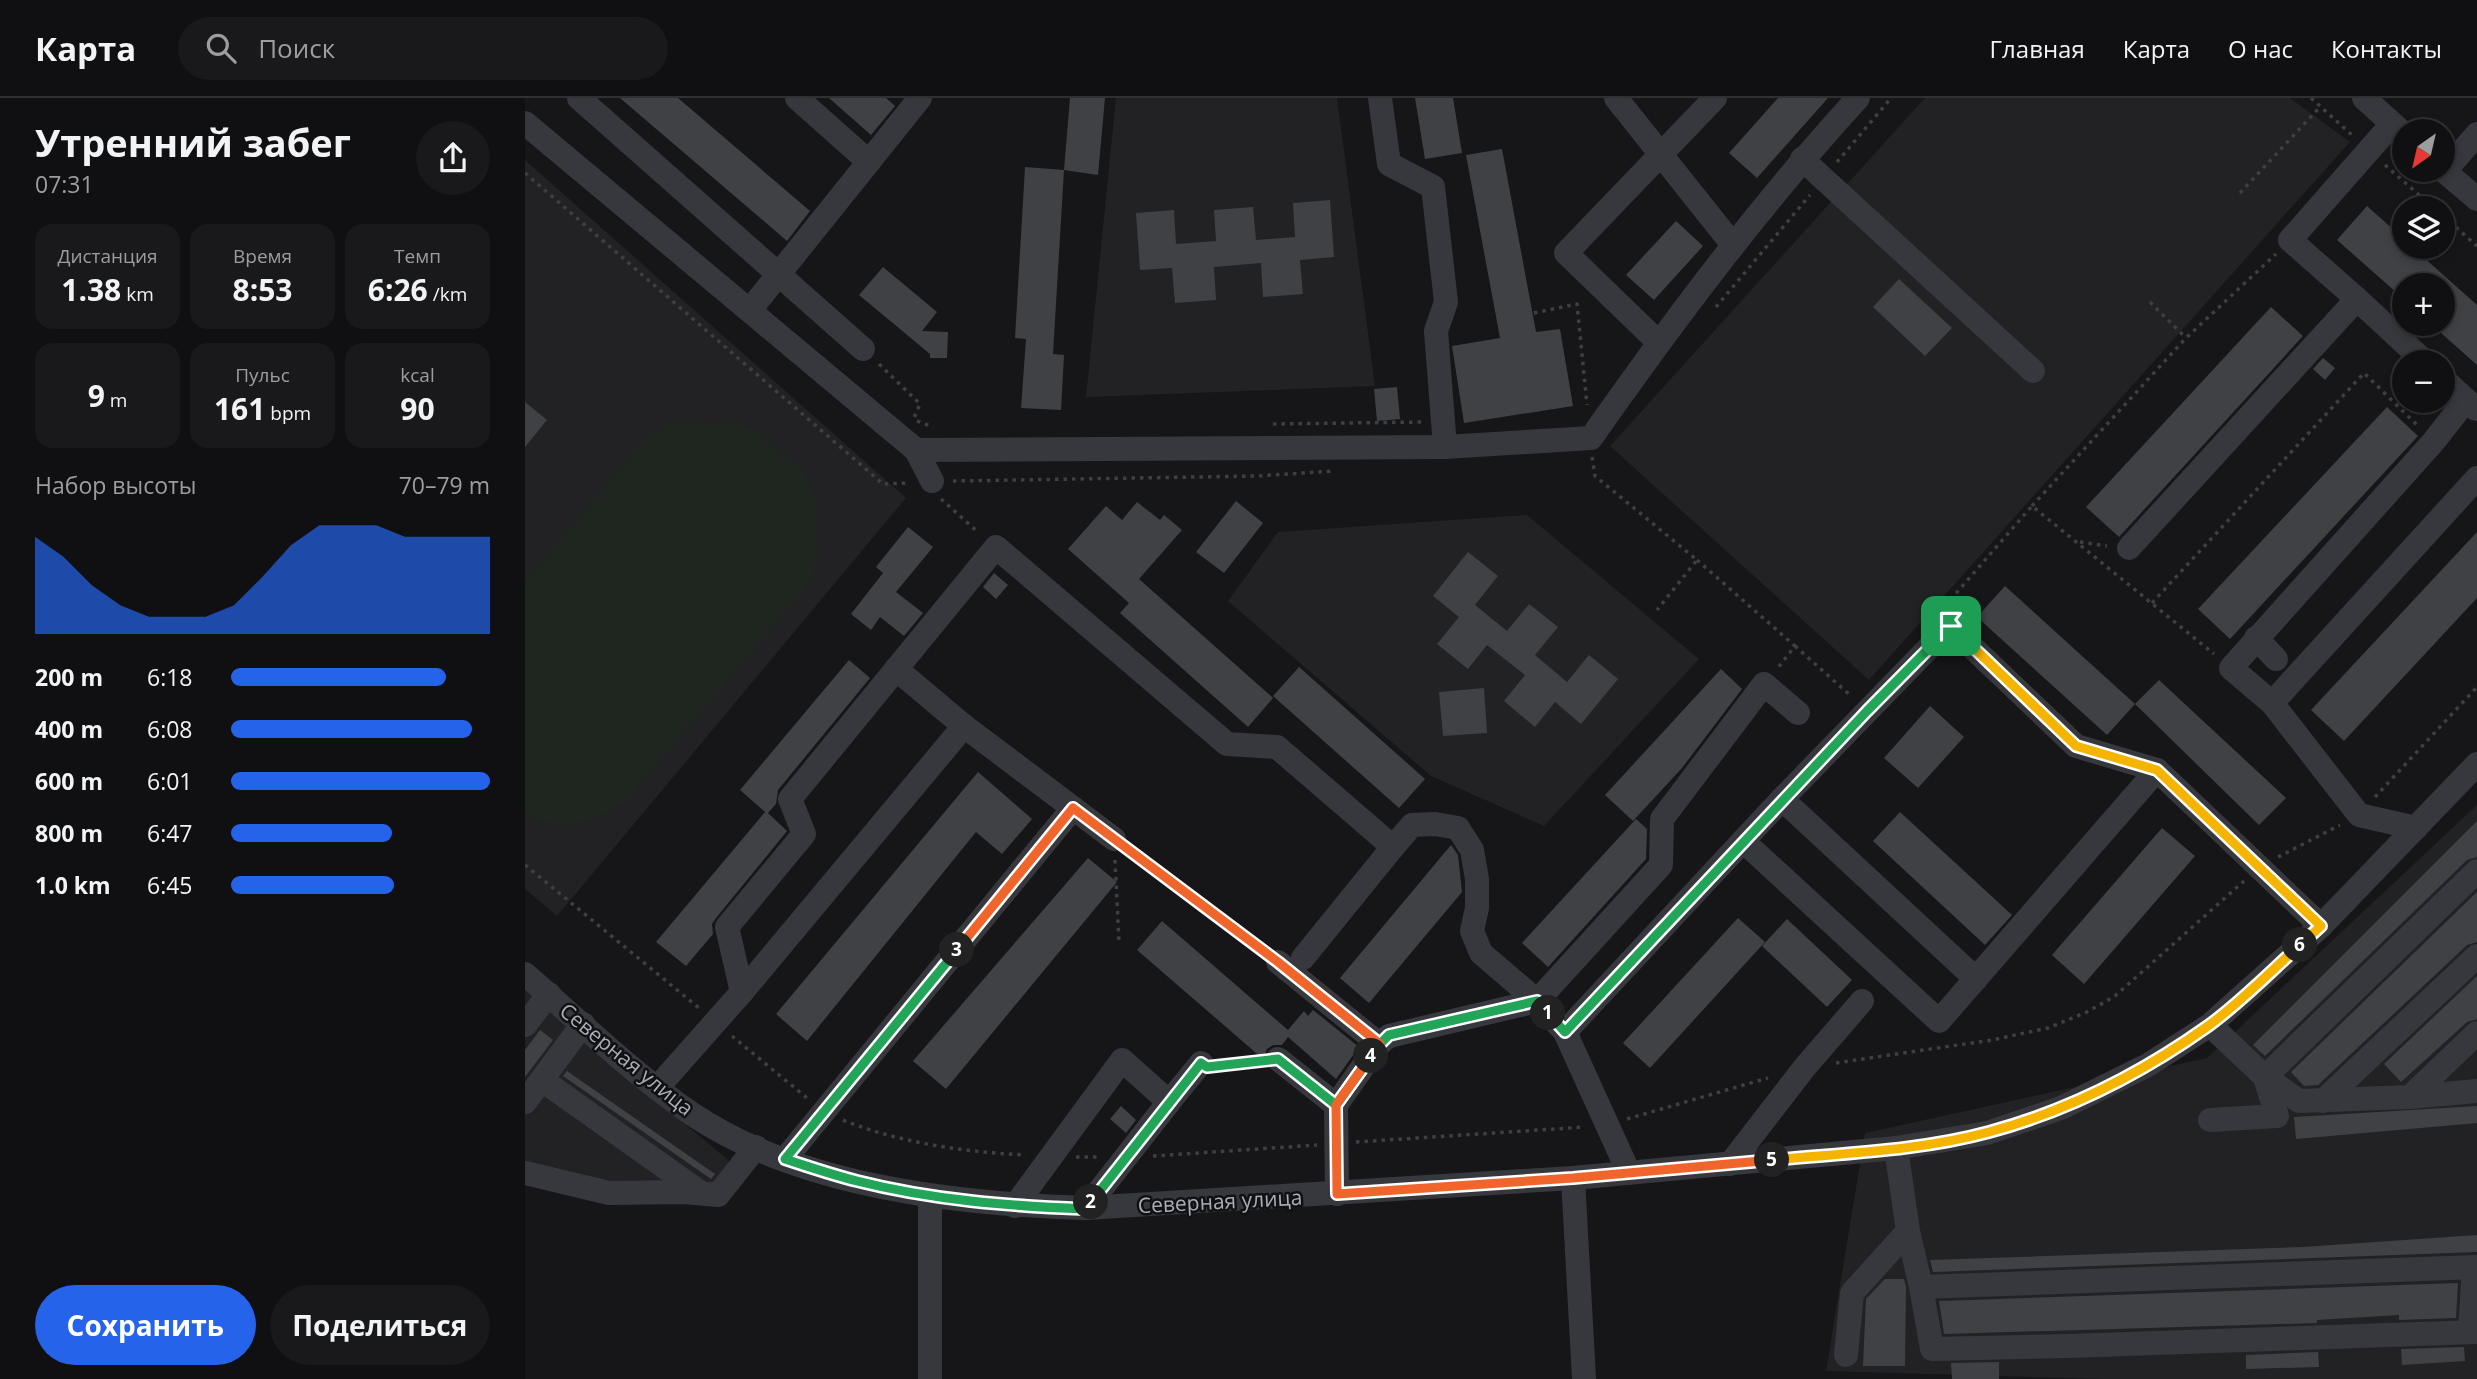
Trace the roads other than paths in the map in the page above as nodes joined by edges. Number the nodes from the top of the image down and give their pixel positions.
1 (579, 98) edge
2 (797, 98) edge
3 (920, 98) edge
4 (1380, 98) edge
5 (1616, 98) edge
6 (1715, 98) edge
7 (1858, 98) edge
8 (2364, 98) edge
9 (525, 123) edge
10 (2392, 124) edge
11 (2477, 134) edge
12 (2392, 135) edge
13 (1662, 154) junction
14 (1802, 159) junction
15 (2455, 159) edge
16 (869, 162) junction
17 (2455, 180) edge
18 (2477, 199) edge
19 (1733, 245) junction
20 (779, 274) junction
21 (2357, 299) junction
22 (750, 310) junction
23 (1658, 342) junction
24 (863, 349) road end
25 (2412, 350) edge
26 (2033, 371) dead end
27 (2455, 390) edge
28 (2471, 405) edge
29 (1444, 437) junction
30 (916, 450) junction
31 (2477, 478) edge
32 (937, 491) road end
33 (2129, 548) road end
34 (2256, 638) junction
35 (2276, 659) dead end
36 (896, 669) junction
37 (2272, 703) junction
38 (1798, 713) dead end
39 (964, 726) junction
40 (2477, 764) edge
41 (2157, 770) junction
42 (1782, 799) junction
43 (1073, 808) junction
44 (2416, 828) junction
45 (1114, 839) road end
46 (1743, 841) junction
47 (1393, 846) junction
48 (2477, 871) edge
49 (2321, 926) junction
50 (2477, 956) edge
51 (1303, 958) dead end
52 (1278, 962) road end
53 (525, 974) edge
54 (1976, 979) junction
55 (742, 992) junction
56 (549, 994) junction
57 (1537, 1001) junction
58 (1862, 1001) dead end
59 (583, 1024) junction
60 (525, 1025) edge
61 (2210, 1025) junction
62 (1565, 1032) junction
63 (2477, 1033) edge
64 (1380, 1044) junction
65 (1278, 1059) road end
66 (1201, 1063) road end
67 (2265, 1077) junction
68 (542, 1080) junction
69 (657, 1088) junction
70 (2477, 1091) edge
71 (2410, 1097) junction
72 (2323, 1101) junction
73 (525, 1102) edge
74 (1169, 1102) junction
75 (1336, 1105) junction
76 (2210, 1120) dead end
77 (756, 1147) junction
78 (1896, 1148) junction
79 (785, 1159) junction
80 (1731, 1164) junction
81 (525, 1173) edge
82 (1629, 1174) junction
83 (1573, 1178) junction
84 (701, 1193) junction
85 (1337, 1194) junction
86 (930, 1195) junction
87 (1014, 1206) junction
88 (1086, 1209) junction
89 (1907, 1231) junction
90 (2475, 1267) edge
91 (1921, 1287) junction
92 (2473, 1332) edge
93 (1846, 1355) dead end
94 (930, 1379) edge
95 (1584, 1379) edge

1 - 20 street
2 - 16 street
3 - 16 street
4 - 29 street
5 - 13 street
6 - 13 street
7 - 14 street
8 - 10 street
9 - 22 street
11 - 15 street
12 - 21 street
13 - 19 street
13 - 23 street
14 - 19 street
14 - 26 street
16 - 20 street
17 - 18 street
19 - 23 street
20 - 22 street
20 - 24 street
21 - 25 street
21 - 33 street
22 - 30 street
23 - 29 street
27 - 28 street
28 - 34 street
29 - 30 street
30 - 32 street
31 - 37 street
34 - 35 street
34 - 37 street
36 - 39 street
36 - 47 street
36 - 55 street
37 - 44 street
38 - 57 street
39 - 43 street
39 - 55 street
40 - 44 street, Северная улица
41 - 42 street
41 - 49 street
41 - 54 street
42 - 46 street
42 - 54 street
43 - 45 street
43 - 79 street
44 - 49 street, Северная улица
46 - 54 street
46 - 62 street
47 - 51 street
47 - 57 street
48 - 67 street
49 - 61 street, Северная улица
50 - 72 street
52 - 64 street
53 - 56 street, Северная улица
55 - 69 street
56 - 59 street, Северная улица
56 - 60 street
57 - 62 street
57 - 64 street
58 - 80 street
59 - 68 street
59 - 69 street, Северная улица
61 - 67 street
61 - 78 street, Северная улица
62 - 82 street
63 - 71 street
64 - 75 street
65 - 75 street
66 - 74 street
67 - 72 street
67 - 76 street
68 - 73 street
68 - 84 street
69 - 77 street, Северная улица
70 - 71 street
71 - 72 street
74 - 87 street
74 - 88 street
75 - 85 street
77 - 79 street, Северная улица
77 - 84 street
78 - 80 street, Северная улица
78 - 89 street
79 - 86 street, Северная улица
80 - 82 street, Северная улица
81 - 84 street
82 - 83 street, Северная улица
83 - 85 street, Северная улица
83 - 95 street
85 - 88 street, Северная улица
86 - 87 street, Северная улица
86 - 94 street
87 - 88 street, Северная улица
89 - 91 street
89 - 93 street
90 - 91 street
90 - 92 street
91 - 92 street

